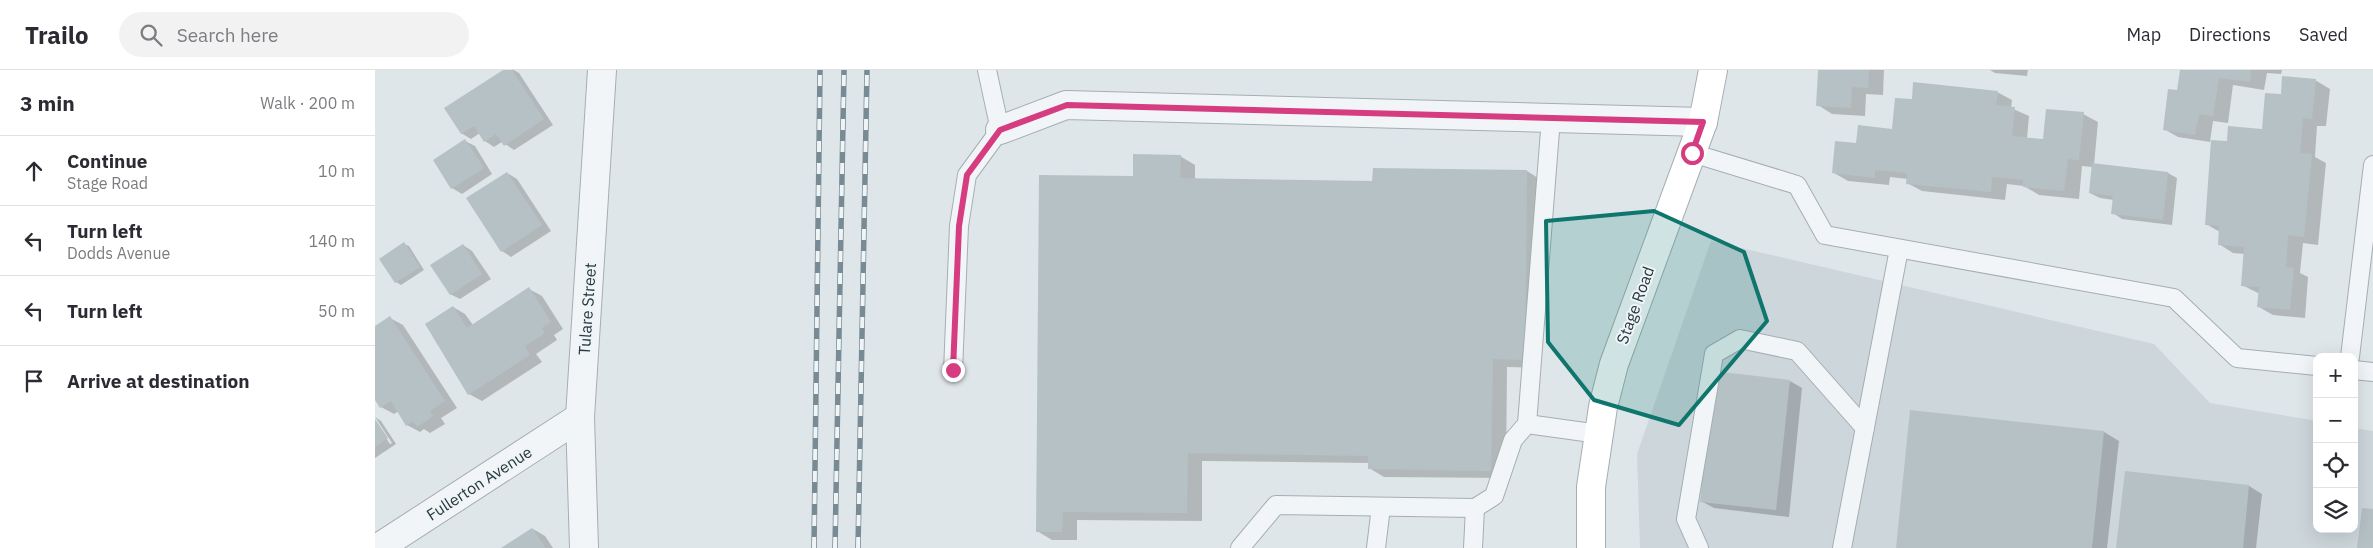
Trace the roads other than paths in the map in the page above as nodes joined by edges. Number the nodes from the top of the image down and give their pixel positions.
1 (602, 70) edge
2 (987, 70) edge
3 (1713, 70) edge
4 (1551, 118) junction
5 (1703, 122) junction
6 (1000, 130) junction
7 (1692, 153) junction
8 (2373, 165) edge
9 (1899, 249) junction
10 (2350, 353) edge
11 (2313, 366) edge
12 (953, 370) dead end
13 (2358, 370) edge
14 (2373, 372) edge
15 (580, 417) junction
16 (1527, 424) junction
17 (1865, 428) junction
18 (1599, 434) junction
19 (1381, 507) junction
20 (1475, 508) junction
21 (377, 548) edge
22 (584, 548) edge
23 (1239, 548) edge
24 (1376, 548) edge
25 (1473, 548) edge
26 (1591, 548) edge
27 (1699, 548) edge
28 (1842, 548) edge

1 - 15 street, Tulare Street
2 - 6 lane
3 - 5 main road, Stage Road
4 - 5 street
4 - 6 street
4 - 16 lane
5 - 7 main road, Stage Road
6 - 12 lane
7 - 9 lane
7 - 18 main road, Stage Road
8 - 10 lane
9 - 11 lane
9 - 17 lane
13 - 14 lane
15 - 21 street, Fullerton Avenue
15 - 22 street, Tulare Street
16 - 18 lane
16 - 20 lane
17 - 27 lane
17 - 28 lane
18 - 26 main road, Stage Road
19 - 20 lane
19 - 23 lane
19 - 24 lane
20 - 25 lane

